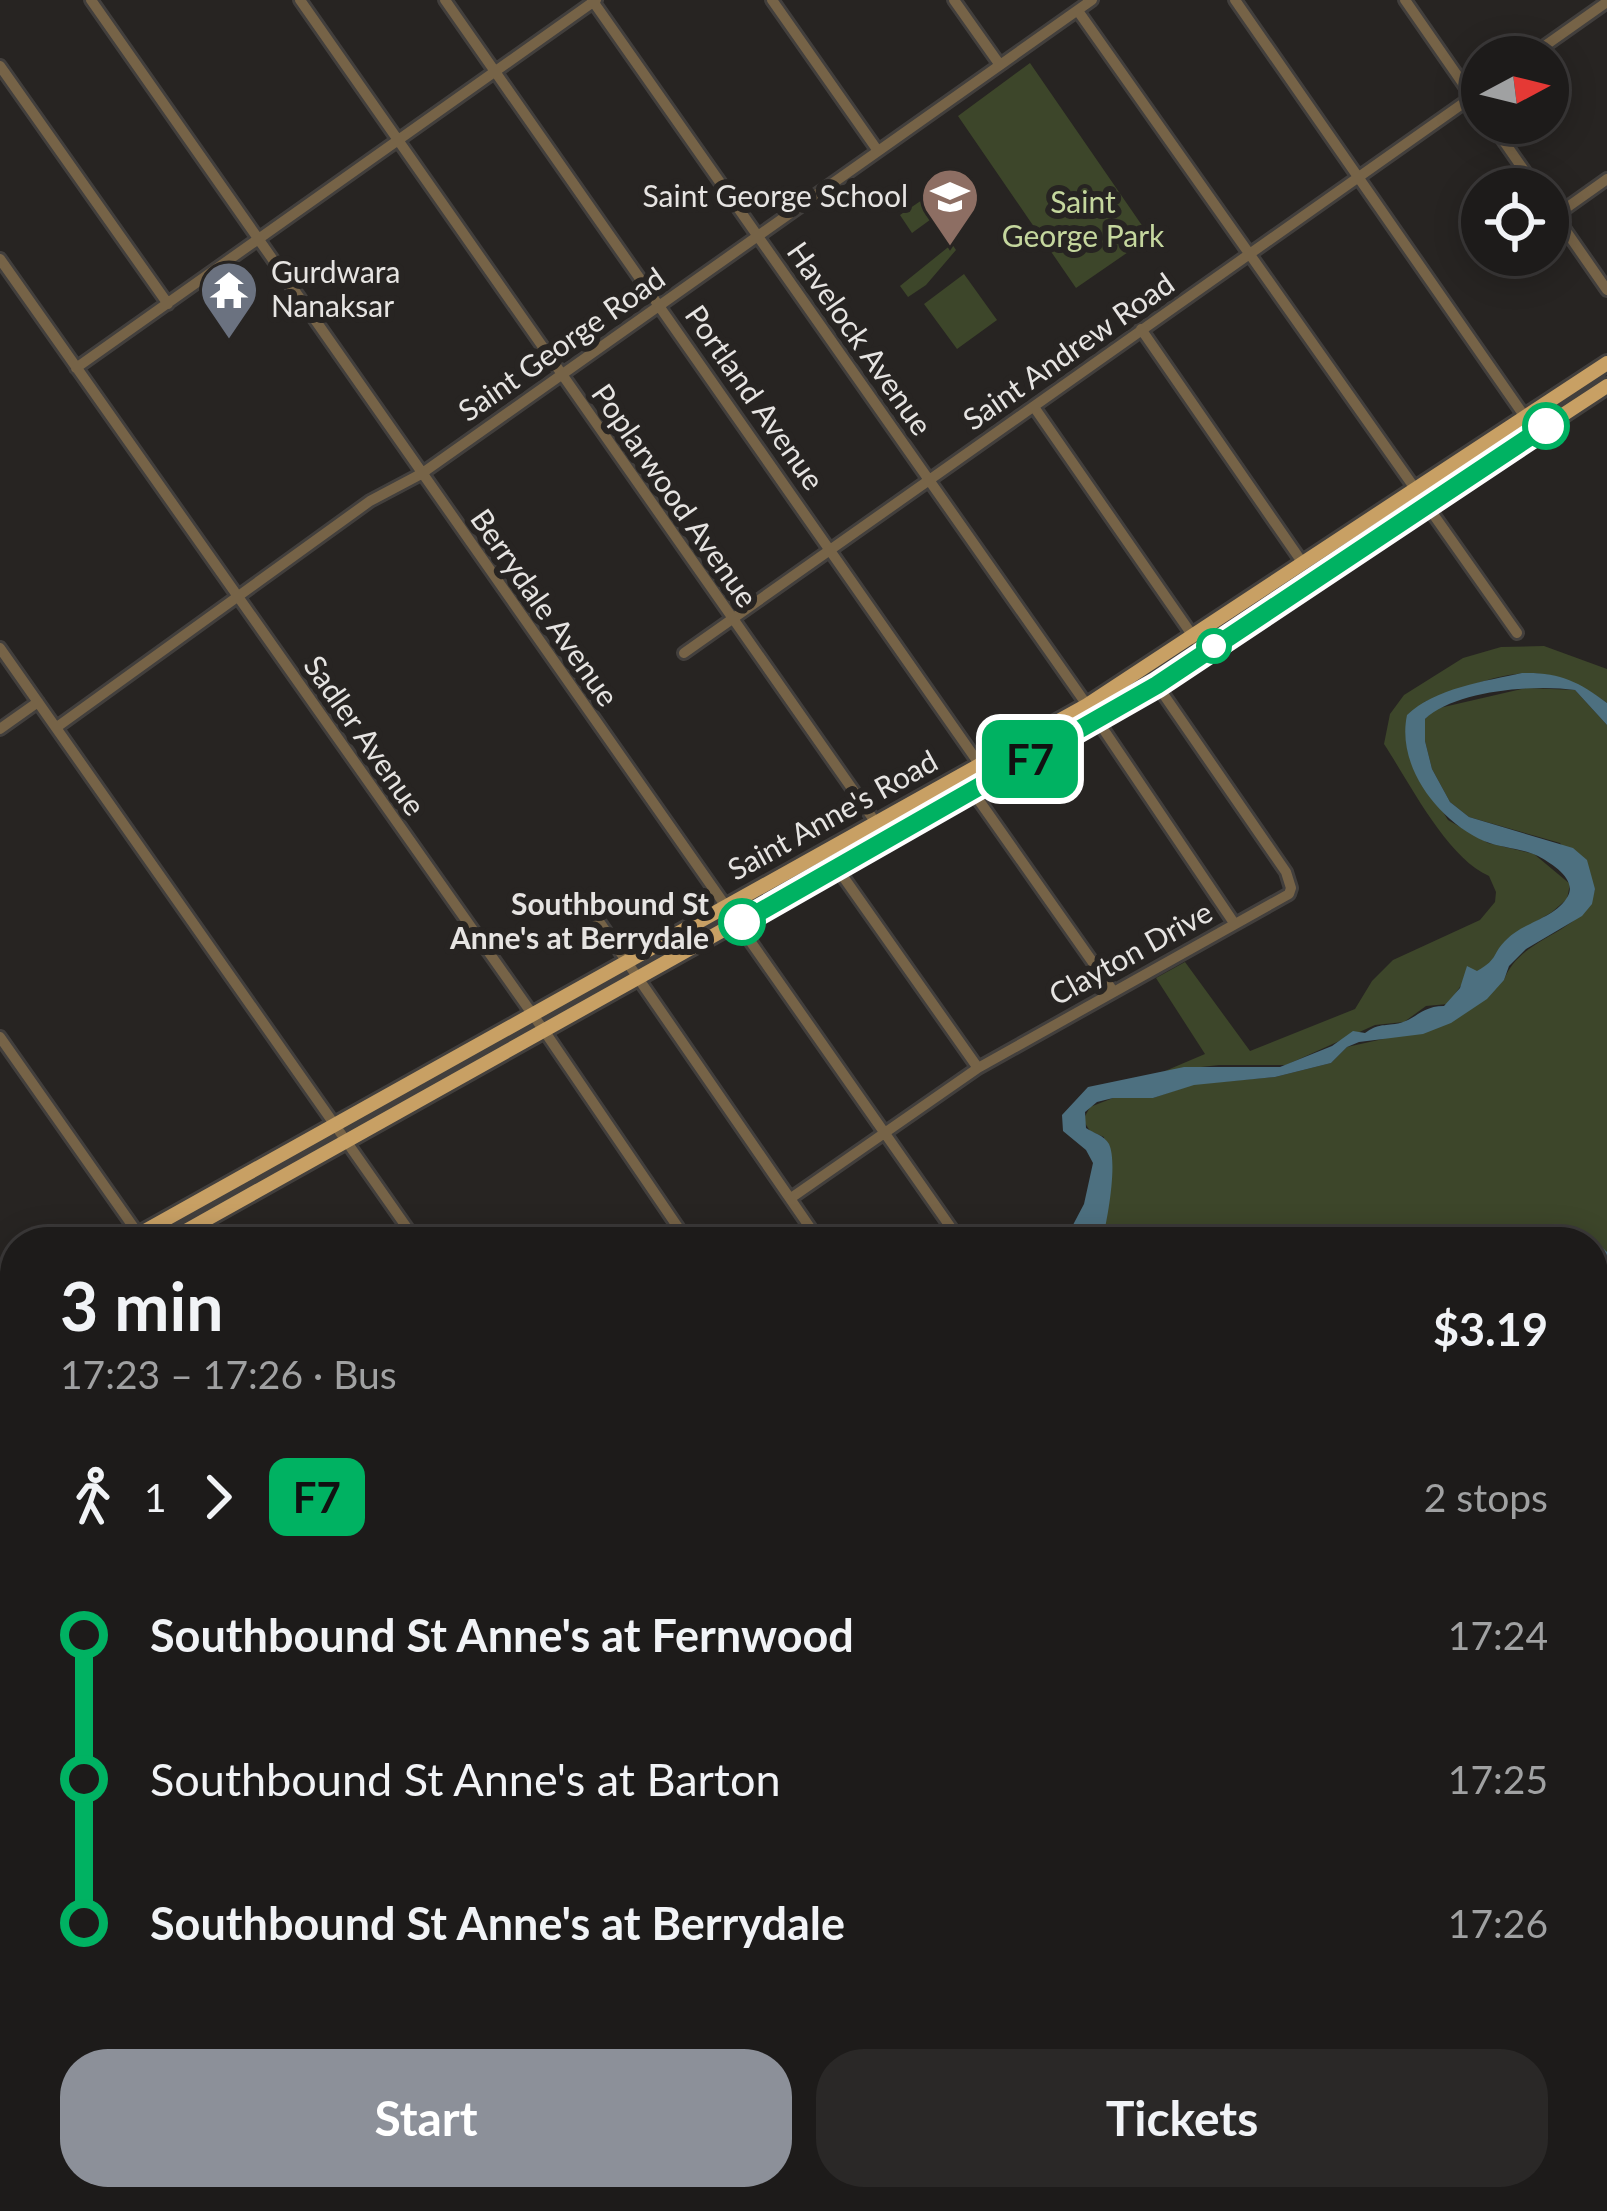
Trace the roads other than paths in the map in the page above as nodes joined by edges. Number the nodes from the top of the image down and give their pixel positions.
1 (91, 0) edge
2 (300, 0) edge
3 (445, 0) edge
4 (772, 0) edge
5 (954, 0) edge
6 (1093, 0) edge
7 (1235, 0) edge
8 (1405, 0) edge
9 (594, 1) edge
10 (1607, 2) edge
11 (1078, 11) junction
12 (1559, 36) edge
13 (1000, 65) junction
14 (0, 66) edge
15 (495, 71) junction
16 (1461, 73) edge
17 (1461, 105) edge
18 (398, 140) junction
19 (878, 151) junction
20 (1358, 177) junction
21 (1607, 179) edge
22 (1569, 201) edge
23 (1569, 235) edge
24 (757, 236) junction
25 (258, 238) junction
26 (1250, 253) junction
27 (0, 259) edge
28 (1607, 290) edge
29 (168, 304) junction
30 (660, 306) junction
31 (1141, 329) junction
32 (1600, 367) edge
33 (76, 368) junction
34 (561, 375) junction
35 (1606, 388) edge
36 (1034, 407) junction
37 (1525, 416) junction
38 (1527, 440) junction
39 (421, 473) junction
40 (928, 480) junction
41 (1417, 489) junction
42 (1427, 505) junction
43 (830, 549) junction
44 (1302, 562) junction
45 (238, 599) junction
46 (732, 620) junction
47 (1516, 633) dead end
48 (1192, 635) junction
49 (0, 648) edge
50 (1204, 652) junction
51 (684, 653) dead end
52 (1157, 685) junction
53 (38, 702) junction
54 (1087, 705) junction
55 (1096, 722) junction
56 (57, 727) junction
57 (0, 729) edge
58 (980, 765) junction
59 (974, 792) junction
60 (877, 824) junction
61 (887, 840) junction
62 (837, 868) junction
63 (585, 901) dead end
64 (725, 908) junction
65 (1234, 923) junction
66 (738, 924) junction
67 (629, 962) junction
68 (642, 977) junction
69 (1113, 991) junction
70 (531, 1015) junction
71 (545, 1032) junction
72 (0, 1036) edge
73 (978, 1068) junction
74 (337, 1125) junction
75 (887, 1133) junction
76 (348, 1141) junction
77 (791, 1198) junction
78 (127, 1227) edge
79 (159, 1227) edge
80 (193, 1227) edge
81 (407, 1227) edge
82 (678, 1227) edge
83 (810, 1227) edge
84 (951, 1227) edge

1 - 25 street, Berrydale Avenue
2 - 18 street, Poplarwood Avenue
3 - 15 street, Portland Avenue
4 - 19 street
5 - 13 street
6 - 11 street, Saint George Road
7 - 20 street
8 - 16 street
9 - 15 street
9 - 24 street, Havelock Avenue
10 - 12 street
11 - 13 street, Saint George Road
11 - 26 street
13 - 19 street, Saint George Road
14 - 29 street
15 - 18 street
15 - 30 street, Portland Avenue
17 - 20 street, Saint Andrew Road
18 - 25 street
18 - 34 street, Poplarwood Avenue
19 - 24 street, Saint George Road
20 - 26 street, Saint Andrew Road
20 - 37 street
21 - 22 street
23 - 28 street
24 - 30 street, Saint George Road
24 - 40 street, Havelock Avenue
25 - 29 street
25 - 39 street, Berrydale Avenue
26 - 31 street, Saint Andrew Road
26 - 41 street
27 - 33 street, Sadler Avenue
29 - 33 street
30 - 34 street, Saint George Road
30 - 43 street, Portland Avenue
31 - 36 street, Saint Andrew Road
31 - 44 street
32 - 35 street
32 - 37 main road, Saint Anne's Road
33 - 45 street, Sadler Avenue
34 - 39 street, Saint George Road
34 - 46 street, Poplarwood Avenue
35 - 38 main road, Saint Anne's Road
36 - 40 street, Saint Andrew Road
36 - 48 street
37 - 38 street
37 - 41 main road, Saint Anne's Road
38 - 42 main road, Saint Anne's Road
39 - 45 street, Saint George Road
39 - 64 street, Berrydale Avenue
40 - 43 street, Saint Andrew Road
40 - 54 street, Havelock Avenue
41 - 42 street
41 - 44 main road, Saint Anne's Road
42 - 47 street
42 - 50 main road, Saint Anne's Road
43 - 46 street, Saint Andrew Road
43 - 58 street, Portland Avenue
44 - 48 main road, Saint Anne's Road
45 - 56 street, Saint George Road
45 - 70 street, Sadler Avenue
46 - 51 street, Saint Andrew Road
46 - 60 street, Poplarwood Avenue
48 - 50 street
48 - 54 main road, Saint Anne's Road
49 - 53 street
50 - 52 main road, Saint Anne's Road
52 - 55 main road, Saint Anne's Road
52 - 65 street, Clayton Drive
53 - 56 street
53 - 57 street
54 - 55 street, Havelock Avenue
54 - 58 main road, Saint Anne's Road
55 - 59 main road, Saint Anne's Road
55 - 65 street, Havelock Avenue
56 - 74 street
58 - 60 main road, Saint Anne's Road
59 - 61 main road, Saint Anne's Road
59 - 69 street
60 - 61 street, Poplarwood Avenue
60 - 64 main road, Saint Anne's Road
61 - 62 main road, Saint Anne's Road
62 - 66 main road, Saint Anne's Road
62 - 73 street
63 - 67 street
64 - 66 street, Berrydale Avenue
64 - 67 main road, Saint Anne's Road
65 - 69 street, Clayton Drive
66 - 68 main road, Saint Anne's Road
66 - 75 street, Berrydale Avenue
67 - 68 street
67 - 70 main road, Saint Anne's Road
68 - 71 main road, Saint Anne's Road
68 - 77 street
69 - 73 street, Clayton Drive
70 - 71 street, Sadler Avenue
70 - 74 main road, Saint Anne's Road
71 - 76 main road, Saint Anne's Road
71 - 82 street, Sadler Avenue
72 - 78 street
73 - 75 street, Clayton Drive
74 - 76 street
74 - 79 main road, Saint Anne's Road
75 - 77 street, Clayton Drive
75 - 84 street, Berrydale Avenue
76 - 80 main road, Saint Anne's Road
76 - 81 street
77 - 83 street

